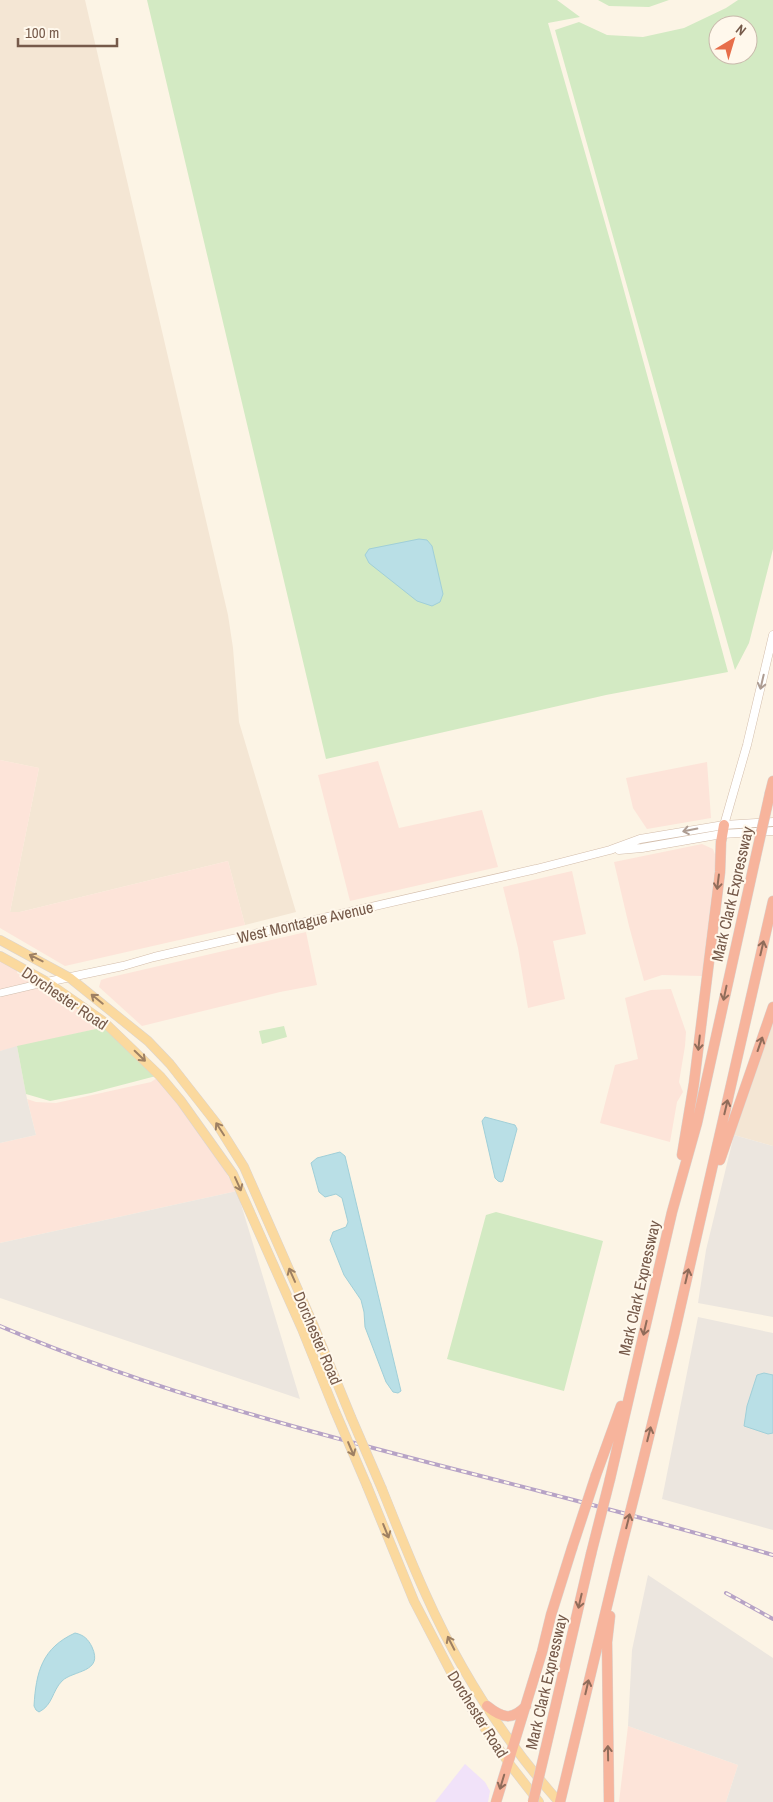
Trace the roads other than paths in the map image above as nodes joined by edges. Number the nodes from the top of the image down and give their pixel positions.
1 (773, 635) edge
2 (773, 781) edge
3 (773, 822) edge
4 (723, 829) junction
5 (773, 831) edge
6 (773, 901) edge
7 (0, 940) edge
8 (0, 956) edge
9 (70, 978) junction
10 (47, 982) junction
11 (0, 993) edge
12 (773, 1007) edge
13 (672, 1212) junction
14 (692, 1256) junction
15 (636, 1365) junction
16 (618, 1560) junction
17 (526, 1705) junction
18 (487, 1706) junction
19 (513, 1744) junction
20 (508, 1762) junction
21 (496, 1802) edge
22 (533, 1802) edge
23 (539, 1802) edge
24 (559, 1802) edge
25 (610, 1802) edge

1 -> 4 main road
2 -> 13 highway, Mark Clark Expressway, bridge
3 - 4 main road, West Montague Avenue
4 - 5 main road, West Montague Avenue
4 - 9 main road, West Montague Avenue
4 -> 13 highway
14 -> 6 highway
9 -> 7 main road, Dorchester Road
8 - 10 main road, Dorchester Road
9 - 10 main road, West Montague Avenue
18 -> 9 main road, Dorchester Road, bridge
10 - 11 street, West Montague Avenue
10 -> 20 main road, Dorchester Road, bridge
14 -> 12 highway
13 -> 15 highway, Mark Clark Expressway
16 -> 14 highway, bridge
15 - 17 highway, bridge
15 -> 22 highway, Mark Clark Expressway, bridge
24 -> 16 highway
25 -> 16 highway
17 - 18 highway
17 - 19 highway
18 - 19 main road, Dorchester Road
19 - 20 highway
19 - 24 main road, Dorchester Road
20 -> 21 highway
20 - 23 main road, Dorchester Road

